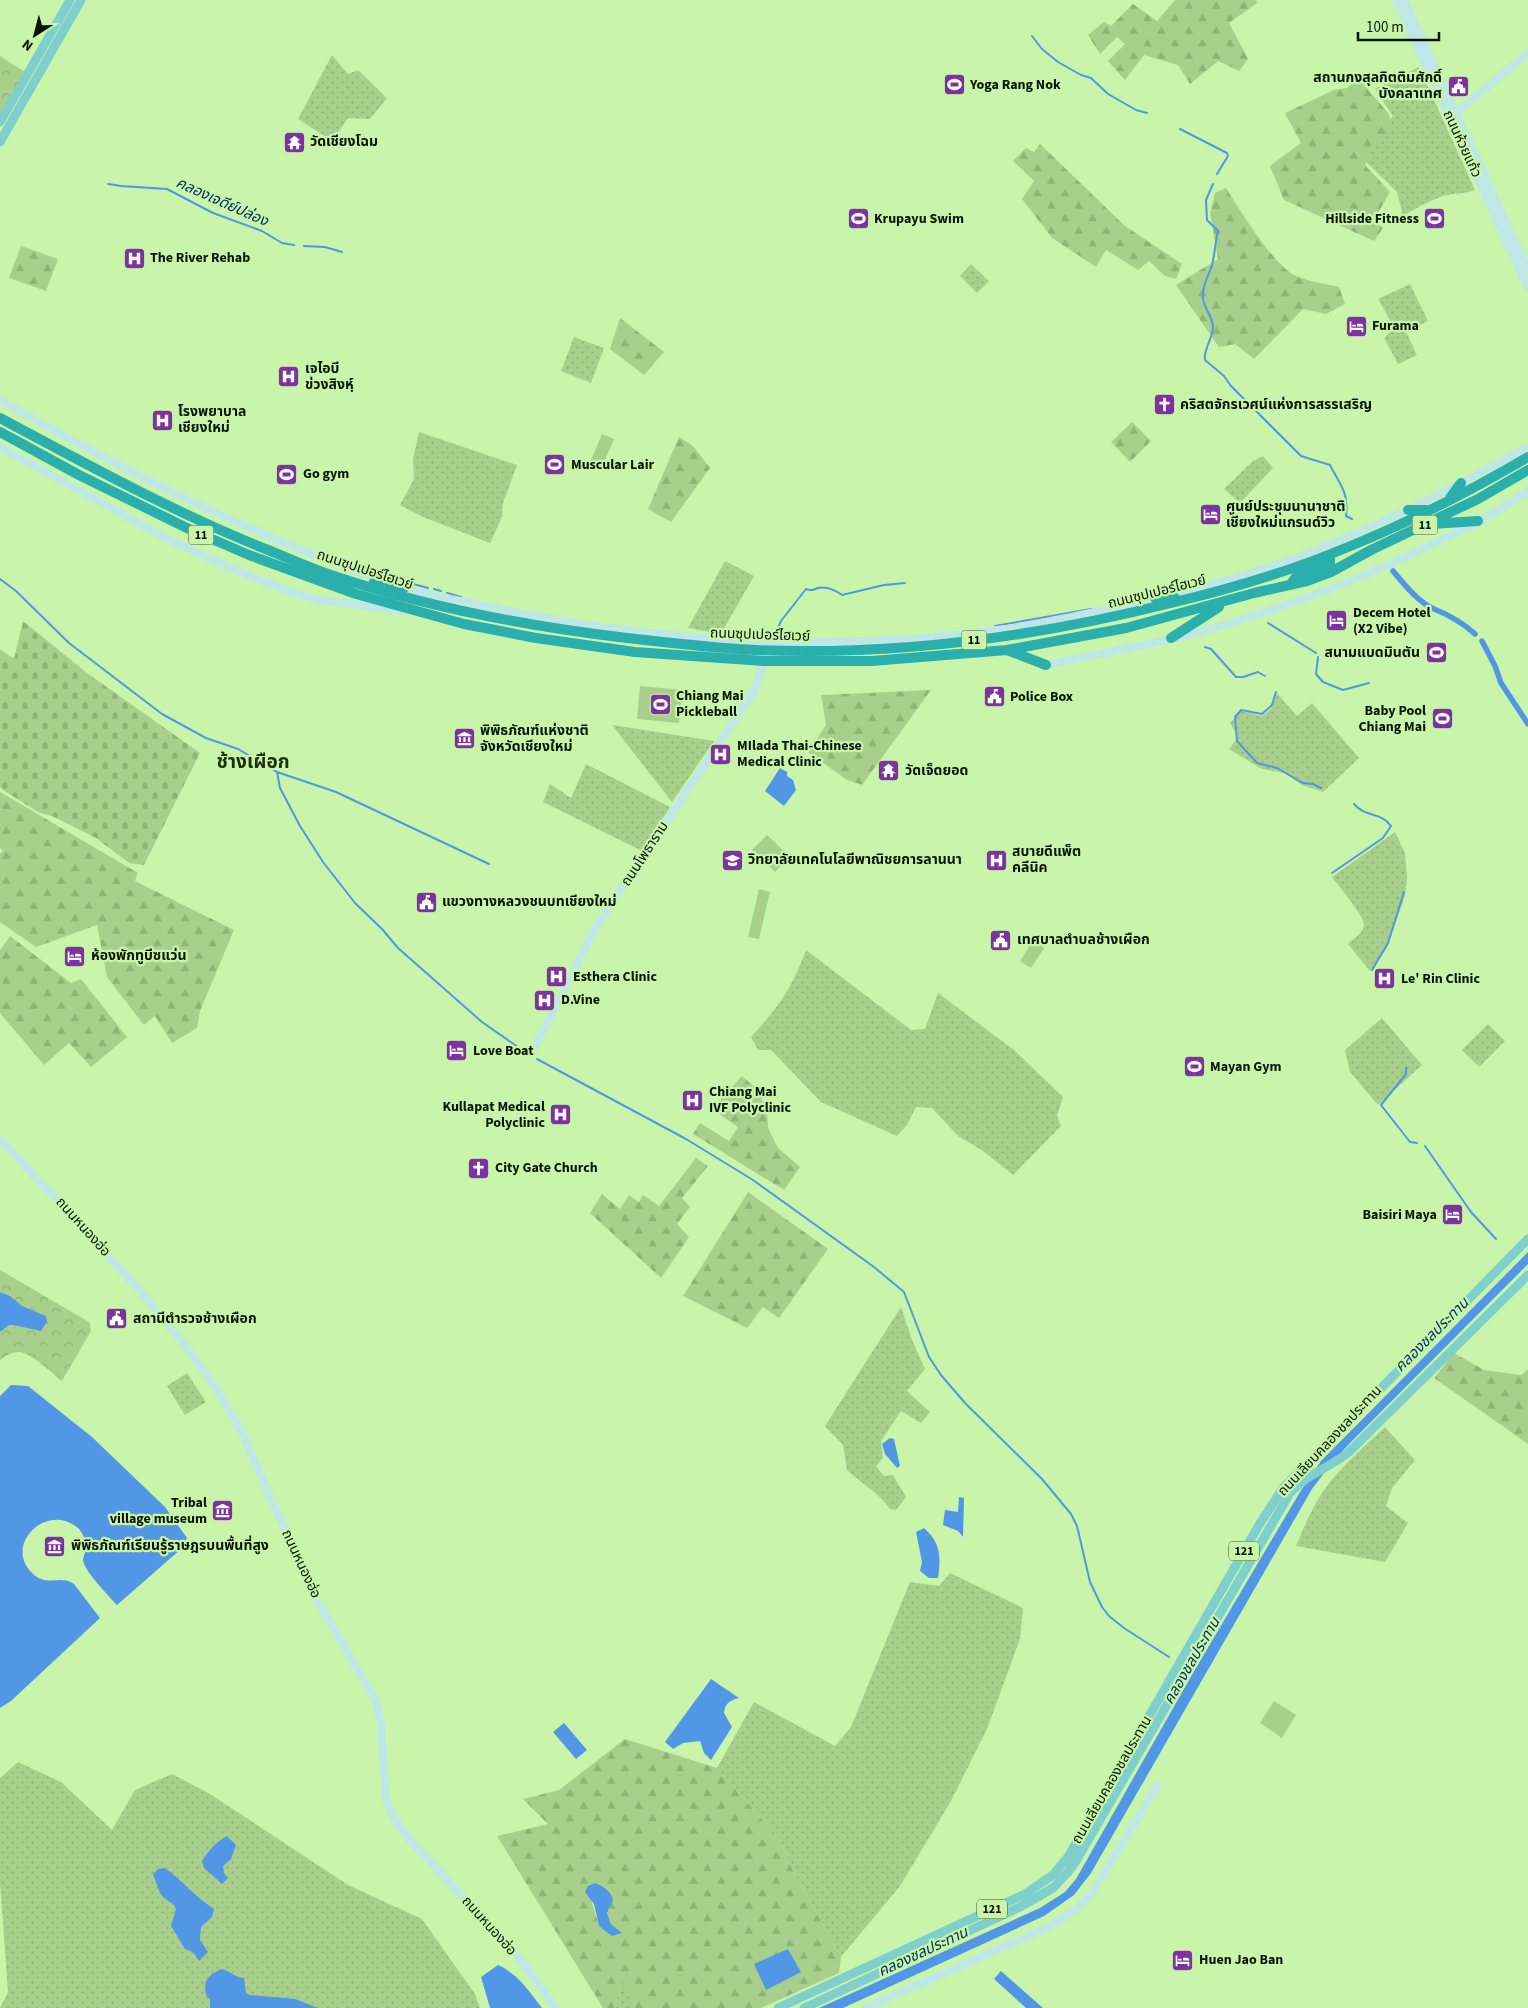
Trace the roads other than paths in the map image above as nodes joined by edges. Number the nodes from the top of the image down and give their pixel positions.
1 (70, 0) edge
2 (81, 0) edge
3 (1396, 0) edge
4 (1404, 0) edge
5 (1528, 53) edge
6 (1453, 115) junction
7 (0, 122) edge
8 (0, 142) edge
9 (1528, 270) edge
10 (1528, 288) edge
11 (0, 400) edge
12 (0, 418) edge
13 (0, 432) edge
14 (0, 447) edge
15 (1528, 447) edge
16 (1528, 457) edge
17 (1528, 470) edge
18 (1462, 483) junction
19 (1528, 490) edge
20 (1448, 501) junction
21 (1408, 510) junction
22 (1430, 510) junction
23 (1478, 521) junction
24 (1426, 525) junction
25 (1325, 556) junction
26 (324, 573) junction
27 (1289, 586) junction
28 (404, 588) junction
29 (1198, 597) junction
30 (1155, 598) junction
31 (1229, 601) junction
32 (414, 611) junction
33 (660, 634) junction
34 (1171, 638) junction
35 (678, 644) junction
36 (1007, 650) junction
37 (764, 661) junction
38 (1046, 665) joint
39 (533, 1051) dead end
40 (0, 1139) edge
41 (1528, 1238) edge
42 (1528, 1275) edge
43 (1160, 1718) junction
44 (1137, 1738) junction
45 (1122, 1764) junction
46 (1130, 1770) junction
47 (1157, 1786) dead end
48 (844, 1977) junction
49 (849, 1987) junction
50 (556, 2008) edge
51 (778, 2008) edge
52 (804, 2008) edge
53 (866, 2008) edge

1 - 7 main road
2 - 8 main road
3 - 6 main road, ถนนห้วยแก้ว
4 - 6 main road, ถนนห้วยแก้ว
5 - 6 main road
6 - 9 main road, ถนนห้วยแก้ว
6 - 10 main road, ถนนห้วยแก้ว
11 - 28 main road
12 - 26 highway, ถนนซุปเปอร์ไฮเวย์ / 11
13 - 32 highway, ถนนซุปเปอร์ไฮเวย์ / 11
14 - 32 main road
15 - 18 main road
16 - 20 highway, ถนนซุปเปอร์ไฮเวย์ / 11
17 - 24 highway, ถนนซุปเปอร์ไฮเวย์ / 11
18 - 20 highway
18 - 21 main road
19 - 23 main road
20 - 22 highway, ถนนซุปเปอร์ไฮเวย์ / 11
21 - 22 highway
21 - 30 main road
22 - 25 highway, ถนนซุปเปอร์ไฮเวย์ / 11
23 - 24 highway
23 - 34 main road
24 - 27 highway, ถนนซุปเปอร์ไฮเวย์ / 11
25 - 27 highway
25 - 29 highway, ถนนซุปเปอร์ไฮเวย์ / 11
26 - 28 highway
26 - 35 highway, ถนนซุปเปอร์ไฮเวย์ / 11
27 - 31 highway, ถนนซุปเปอร์ไฮเวย์ / 11
28 - 33 main road
29 - 30 highway
29 - 35 highway, ถนนซุปเปอร์ไฮเวย์ / 11
30 - 33 main road
31 - 34 highway
31 - 36 highway, ถนนซุปเปอร์ไฮเวย์ / 11
32 - 37 highway, ถนนซุปเปอร์ไฮเวย์ / 11
33 - 35 highway
34 - 38 main road
36 - 37 highway, ถนนซุปเปอร์ไฮเวย์ / 11
36 - 38 highway
37 - 39 main road, ถนนโพธาราม
40 - 50 main road, ถนนหนองฮ่อ
41 - 44 main road, ถนนเลียบคลองชลประทาน / 121
42 - 43 main road, ถนนเลียบคลองชลประทาน / 121
43 - 44 main road
43 - 46 main road, ถนนเลียบคลองชลประทาน / 121
44 - 45 main road, ถนนเลียบคลองชลประทาน / 121
45 - 46 main road
45 - 48 main road, ถนนเลียบคลองชลประทาน / 121
46 - 49 main road, ถนนเลียบคลองชลประทาน / 121
47 - 53 main road
48 - 49 main road
48 - 51 main road, ถนนเลียบคลองชลประทาน / 121
49 - 52 main road, ถนนเลียบคลองชลประทาน / 121

